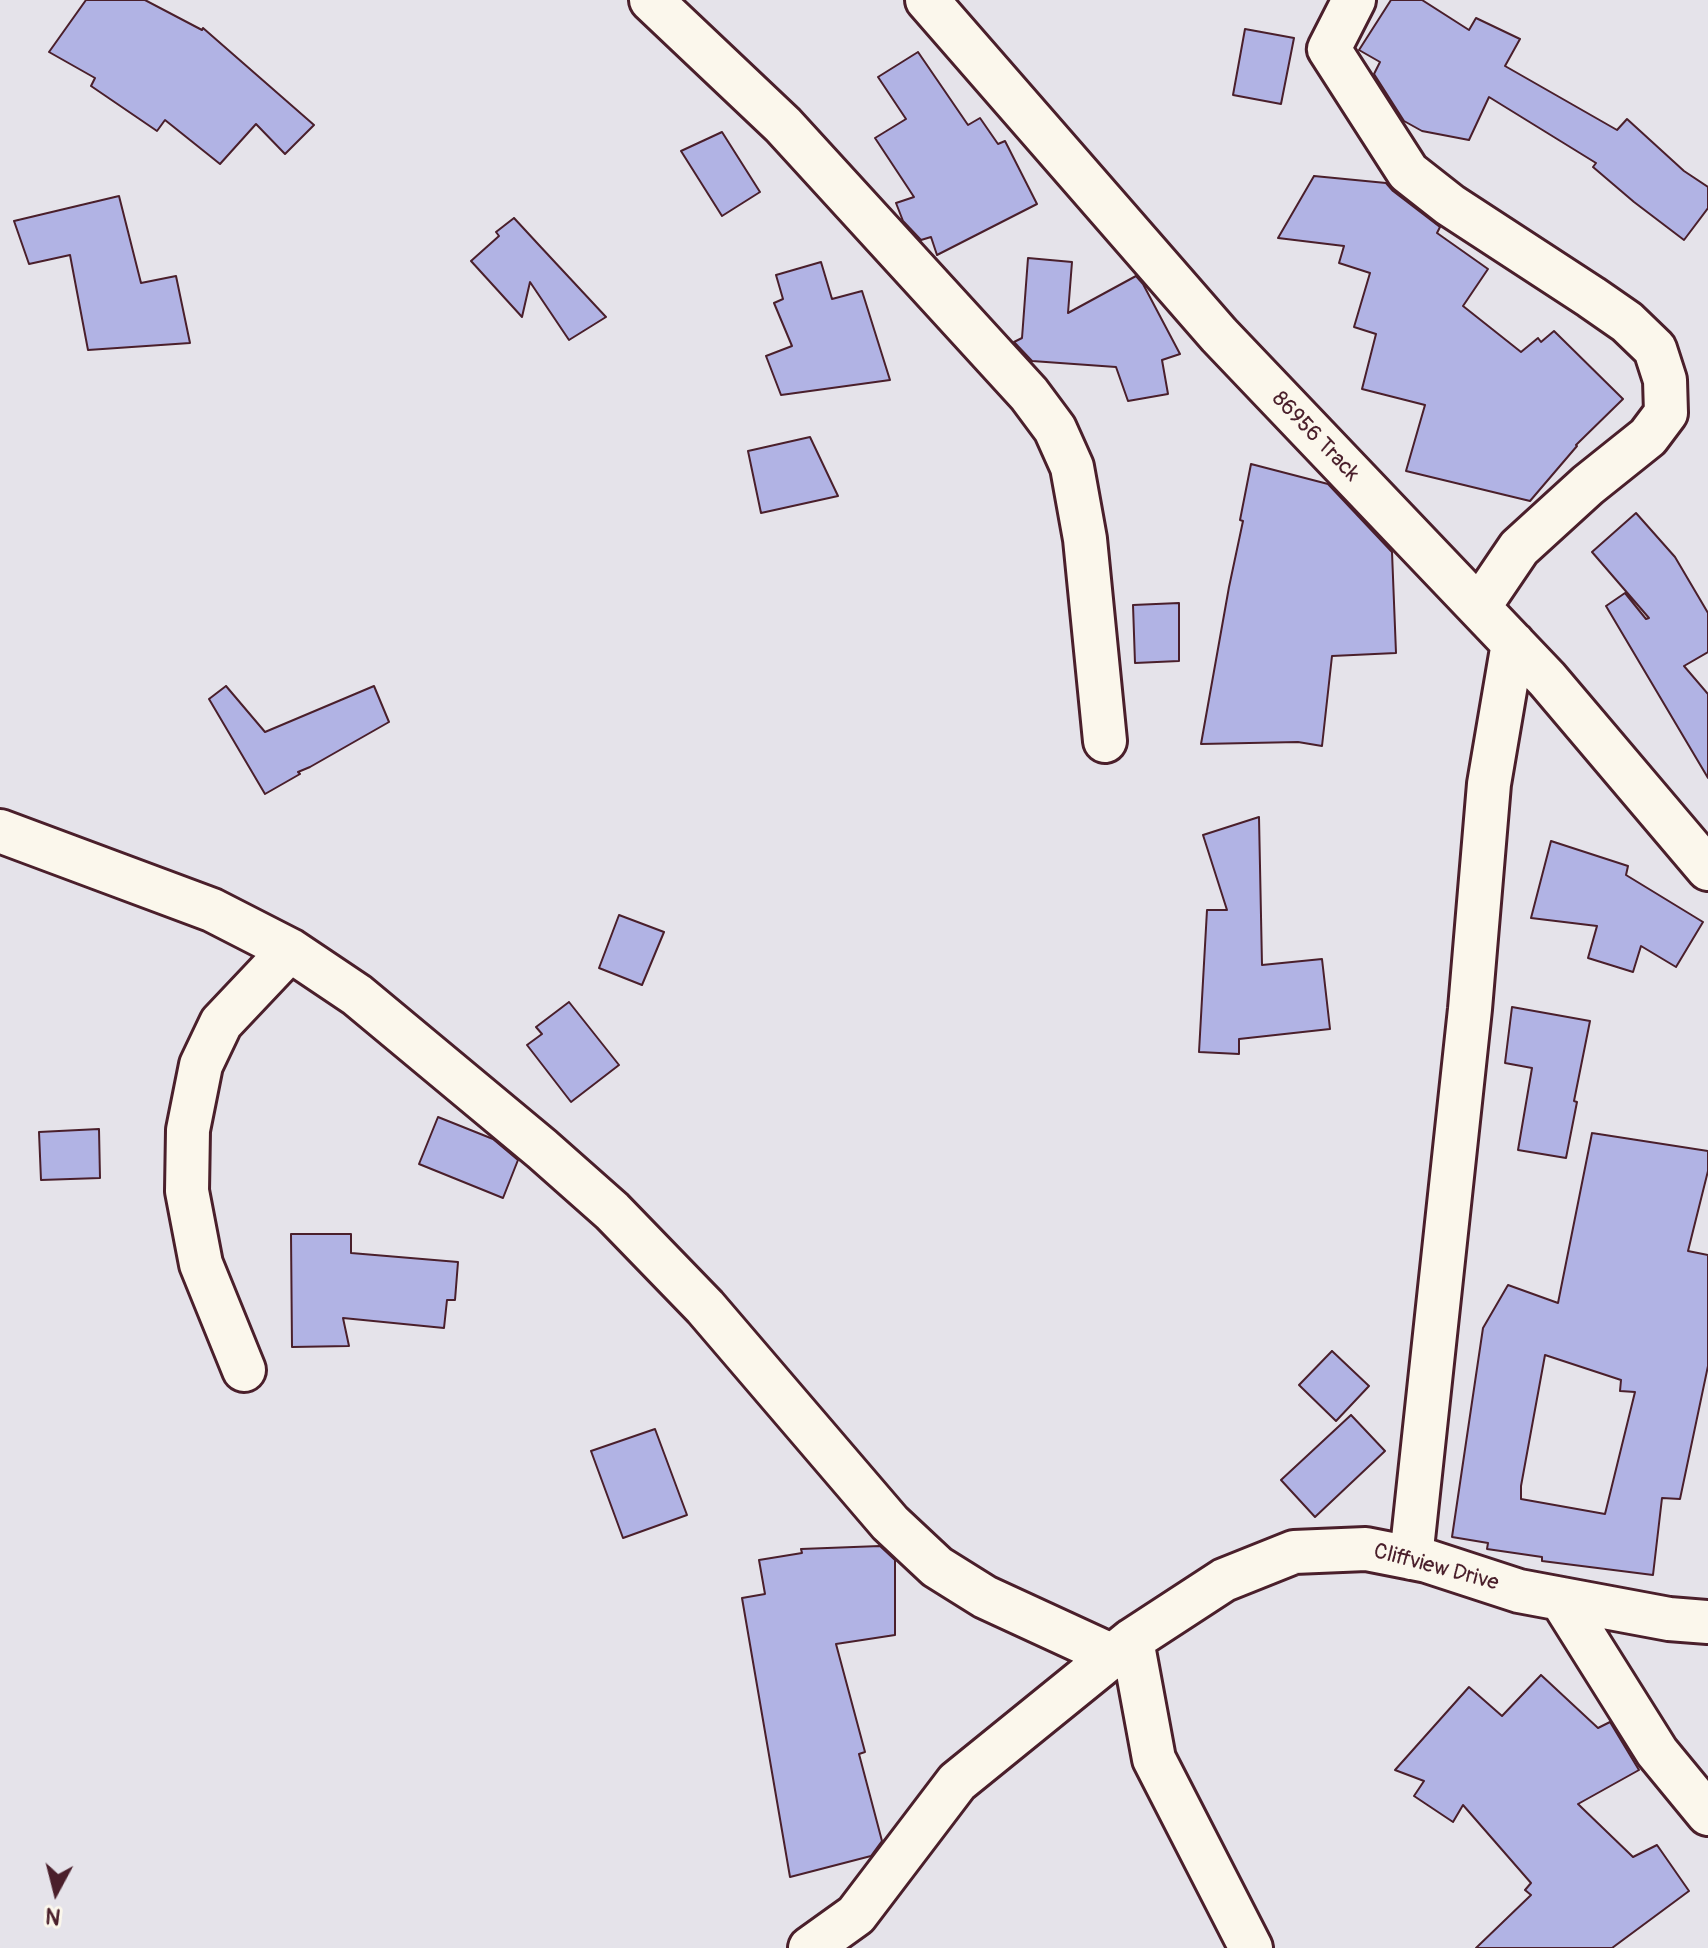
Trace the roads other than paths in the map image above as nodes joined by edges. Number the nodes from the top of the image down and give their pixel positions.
1 (651, 0) edge
2 (927, 0) edge
3 (1354, 0) edge
4 (1479, 607) junction
5 (1513, 643) junction
6 (1105, 741) dead end
7 (0, 831) edge
8 (1708, 869) edge
9 (290, 950) junction
10 (244, 1370) dead end
11 (1411, 1558) junction
12 (1561, 1599) junction
13 (1708, 1622) edge
14 (1123, 1648) junction
15 (1708, 1814) edge
16 (810, 1948) edge
17 (1251, 1948) edge

1 - 6 street
2 - 4 street, 86956 Track
3 - 4 street
4 - 5 street, 86956 Track
5 - 8 street, 86956 Track
5 - 11 street
7 - 9 street
9 - 10 street
9 - 14 street
11 - 12 street, Cliffview Drive
11 - 14 street, Cliffview Drive
12 - 13 street, Cliffview Drive
12 - 15 street
14 - 16 street, Cliffview Drive
14 - 17 street

